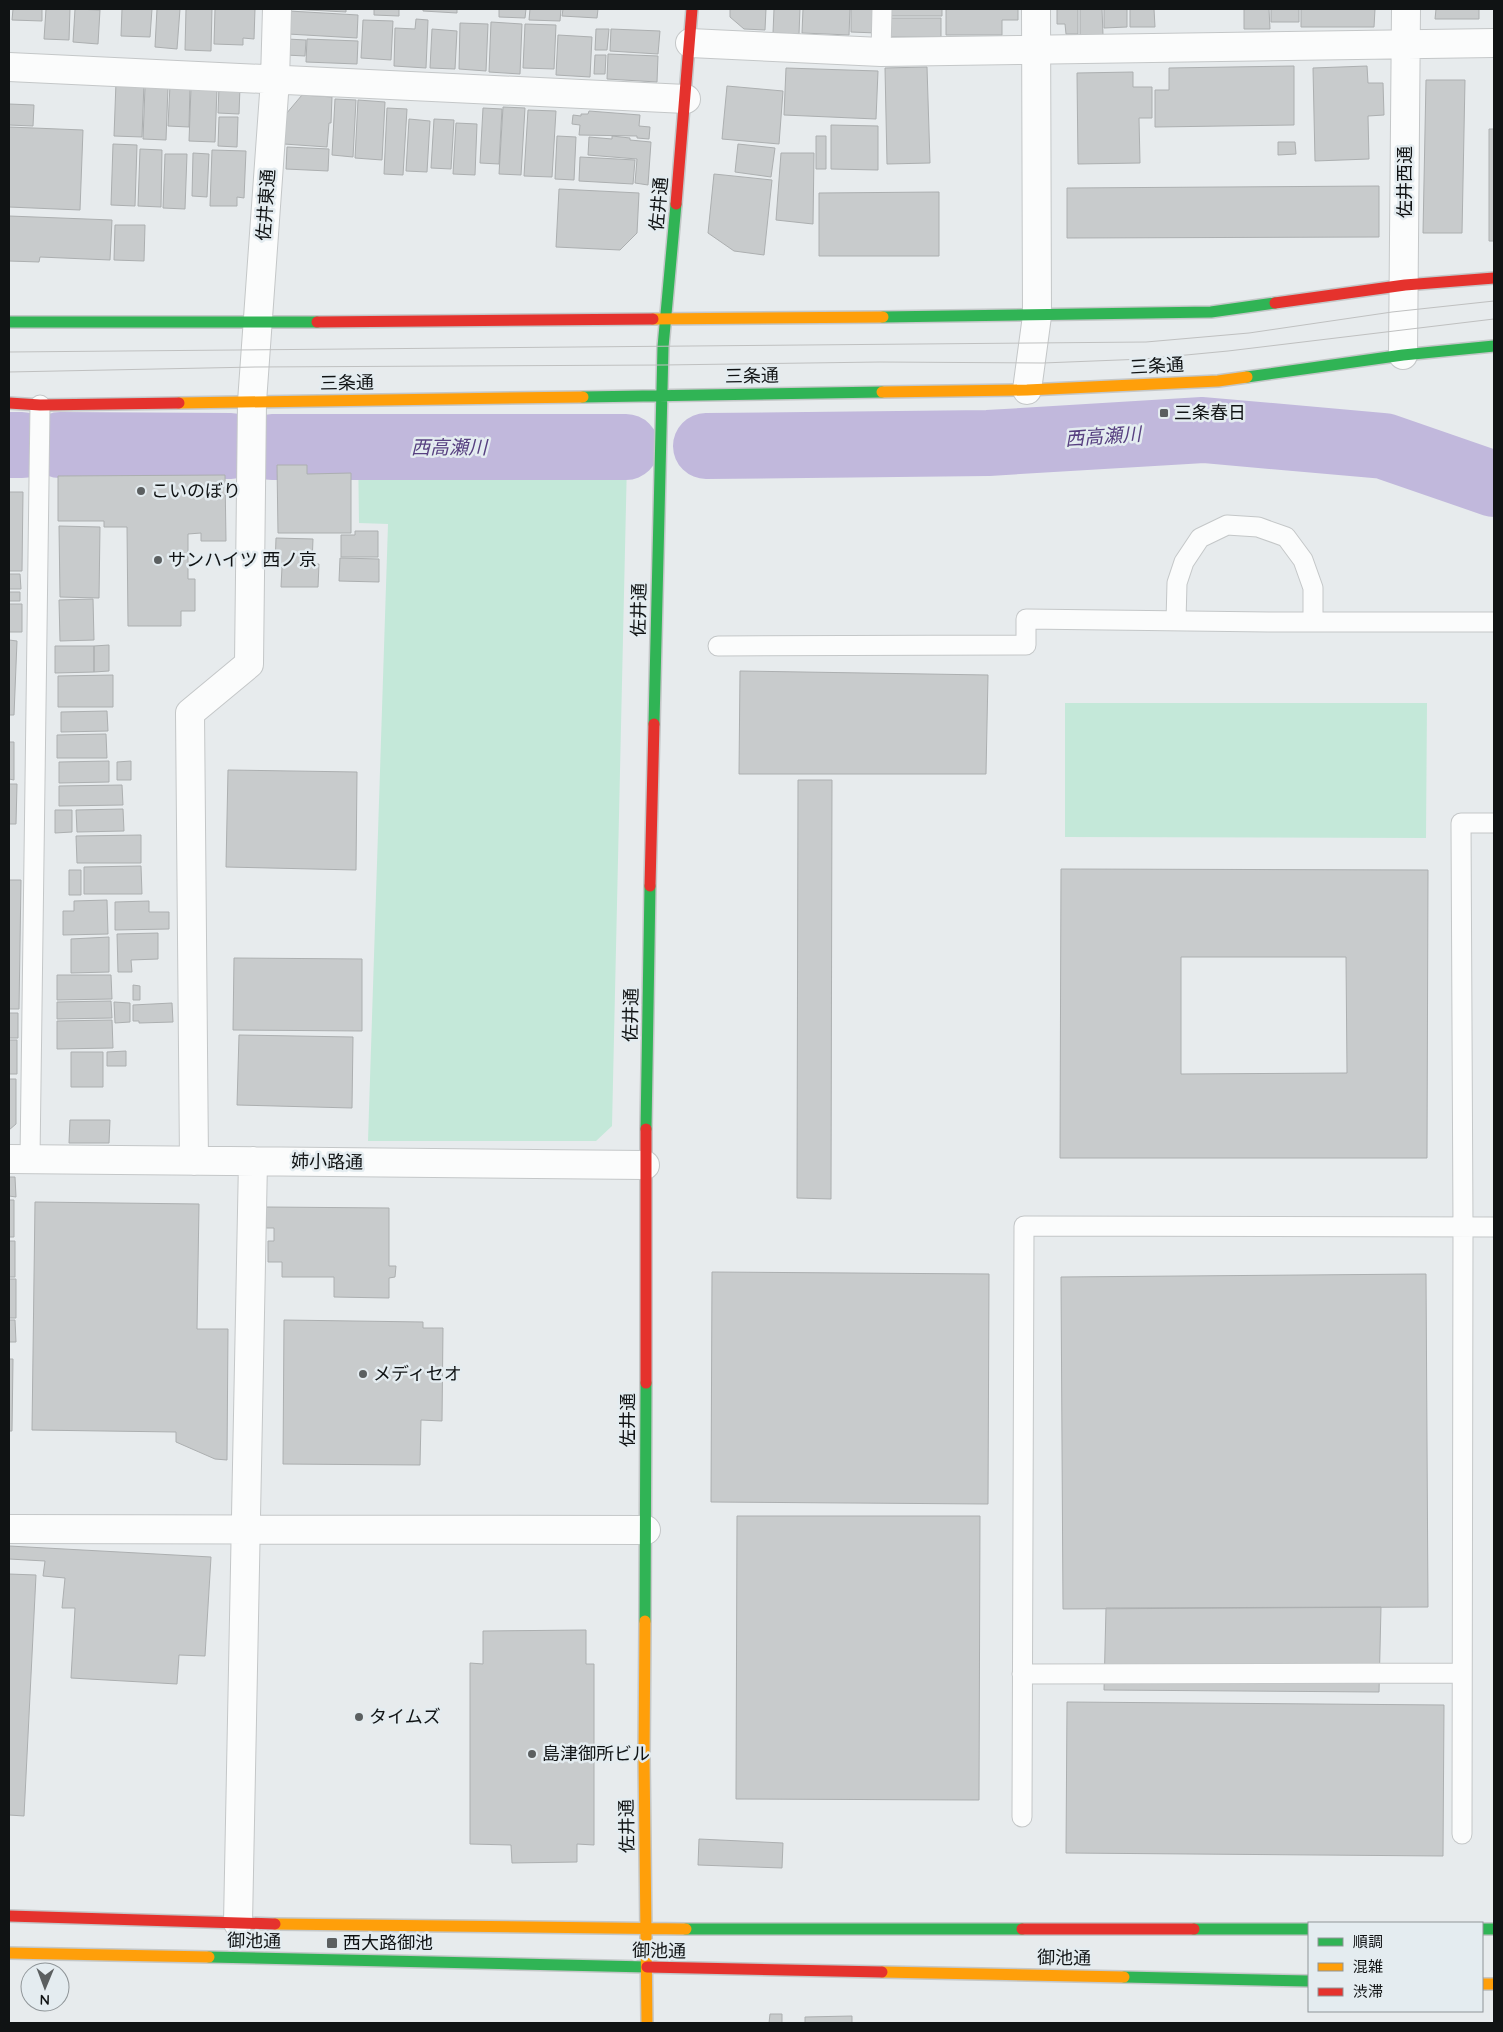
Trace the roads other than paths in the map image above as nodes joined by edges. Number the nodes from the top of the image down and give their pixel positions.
1 (277, 9) edge
2 (692, 9) edge
3 (882, 9) edge
4 (1036, 9) edge
5 (1406, 9) edge
6 (690, 43) junction
7 (1494, 43) edge
8 (1405, 45) junction
9 (1036, 49) junction
10 (881, 52) junction
11 (9, 67) edge
12 (275, 80) junction
13 (686, 99) junction
14 (1494, 278) edge
15 (1405, 285) junction
16 (1037, 316) junction
17 (665, 320) junction
18 (9, 322) edge
19 (258, 323) junction
20 (1494, 346) edge
21 (1403, 355) junction
22 (1027, 390) junction
23 (662, 394) junction
24 (252, 402) junction
25 (9, 403) edge
26 (40, 405) junction
27 (1176, 621) junction
28 (1312, 622) junction
29 (1494, 622) edge
30 (718, 646) dead end
31 (1494, 823) edge
32 (19, 1159) edge
33 (194, 1161) junction
34 (253, 1161) junction
35 (645, 1165) junction
36 (1463, 1227) junction
37 (1494, 1227) edge
38 (9, 1530) edge
39 (246, 1530) junction
40 (646, 1530) junction
41 (1462, 1673) junction
42 (1022, 1674) junction
43 (1022, 1817) dead end
44 (1462, 1834) dead end
45 (9, 1916) edge
46 (238, 1923) junction
47 (647, 1929) junction
48 (1308, 1929) edge
49 (9, 1954) edge
50 (647, 1968) junction
51 (1308, 1980) edge
52 (647, 2023) edge

1 - 12 street, 佐井東通
2 - 6 street, 佐井通
3 - 10 lane
4 - 9 street
5 - 8 street, 佐井西通
6 - 10 street
6 - 13 street, 佐井通
7 - 8 street
8 - 9 street
8 - 15 street, 佐井西通
9 - 10 street
9 - 16 street
11 - 12 street
12 - 13 street
12 - 19 street, 佐井東通
13 - 17 street, 佐井通
14 - 15 street
15 - 16 street
15 - 21 street, 佐井西通
16 - 17 street
16 - 22 street
17 - 19 street
17 - 23 street, 佐井通
18 - 19 street
19 - 24 street, 佐井東通
20 - 21 street, 三条通
21 - 22 street, 三条通
22 - 23 street, 三条通
23 - 24 street, 三条通
23 - 35 street, 佐井通
24 - 26 street, 三条通
24 - 33 street, 佐井東通
25 - 26 street, 三条通
26 - 32 lane
27 - 28 lane
27 - 28 lane
27 - 30 lane
28 - 29 lane
31 - 36 lane
32 - 33 street, 姉小路通
33 - 34 street, 姉小路通
34 - 35 street, 姉小路通
34 - 39 street
35 - 40 street, 佐井通
36 - 37 lane
36 - 41 lane
36 - 42 lane
38 - 39 street
39 - 40 street
39 - 46 street
40 - 47 street, 佐井通
41 - 42 lane
41 - 44 lane
42 - 43 lane
45 - 46 street, 御池通
46 - 47 street, 御池通
47 - 48 street, 御池通
47 - 50 street, 佐井通
49 - 50 street, 御池通
50 - 51 street, 御池通
50 - 52 street, 佐井通

